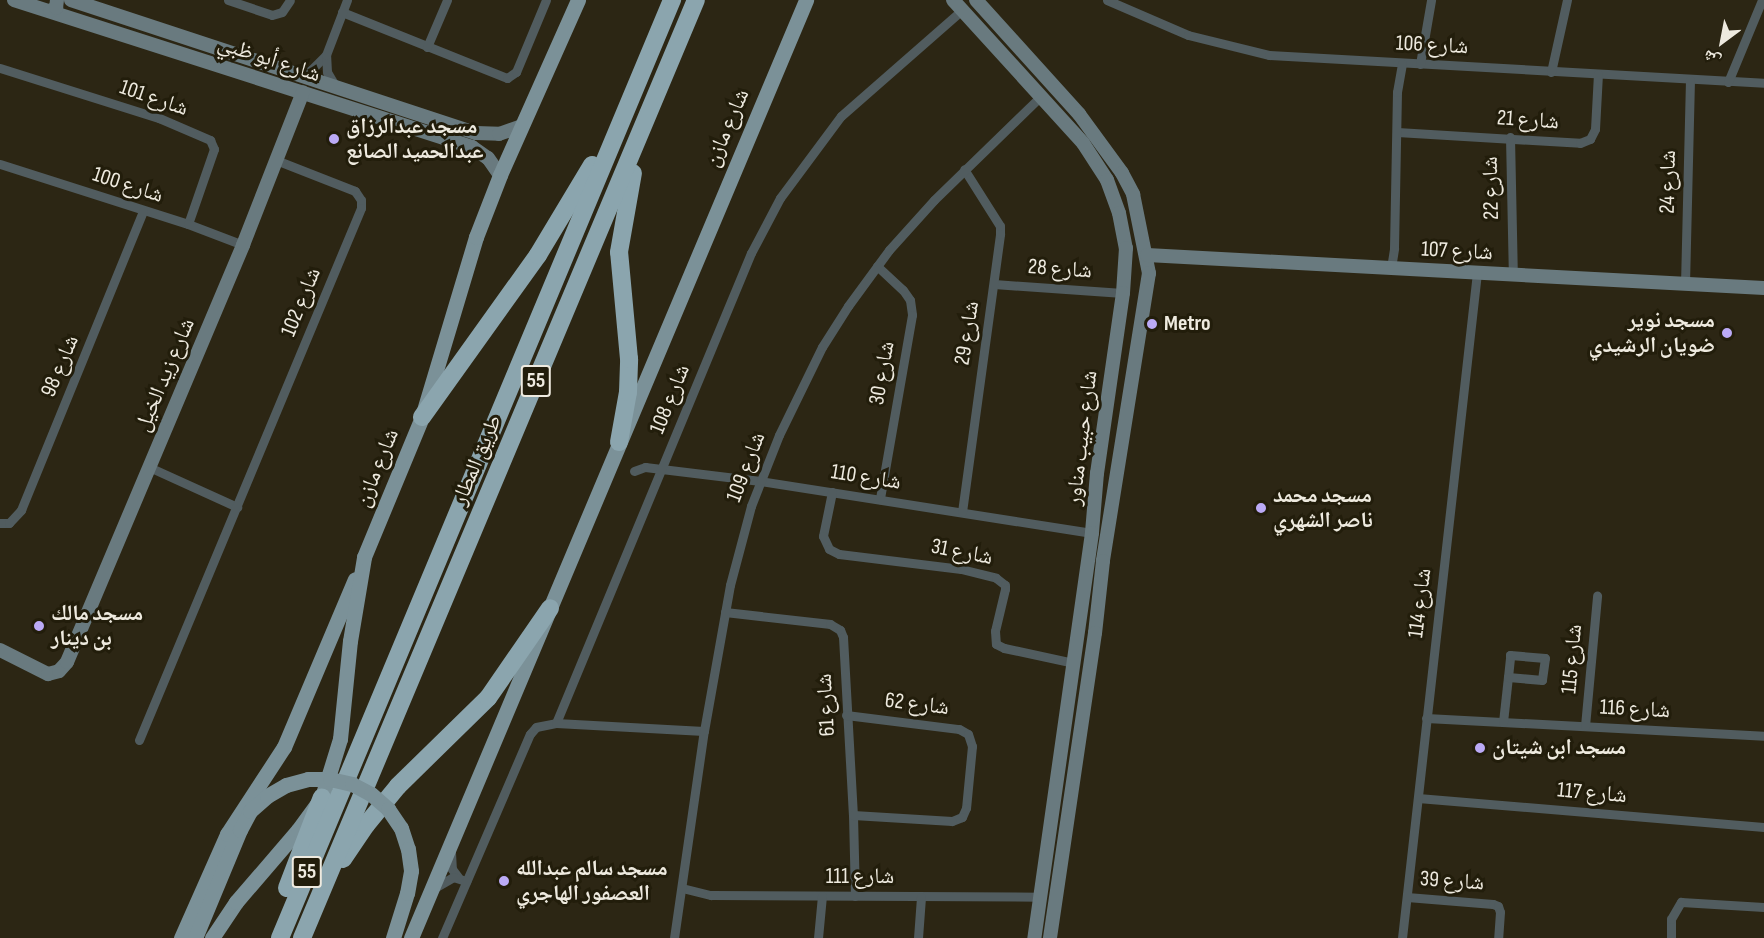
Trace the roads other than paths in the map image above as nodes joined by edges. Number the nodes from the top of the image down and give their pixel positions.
1 (14, 0) edge
2 (228, 0) edge
3 (290, 0) edge
4 (347, 0) edge
5 (447, 0) edge
6 (546, 0) edge
7 (578, 0) edge
8 (672, 0) edge
9 (696, 0) edge
10 (806, 0) edge
11 (976, 0) edge
12 (1107, 0) edge
13 (1431, 0) edge
14 (1567, 0) edge
15 (1762, 0) edge
16 (73, 1) edge
17 (958, 5) edge
18 (54, 6) edge
19 (342, 12) junction
20 (70, 18) junction
21 (1007, 35) junction
22 (427, 47) junction
23 (995, 47) junction
24 (1021, 50) junction
25 (326, 55) junction
26 (1008, 60) junction
27 (1402, 63) junction
28 (1420, 64) junction
29 (0, 68) edge
30 (1551, 72) junction
31 (1598, 75) junction
32 (299, 76) junction
33 (1690, 80) junction
34 (1728, 82) junction
35 (1764, 83) edge
36 (336, 87) junction
37 (636, 88) junction
38 (303, 92) junction
39 (1041, 96) junction
40 (391, 104) junction
41 (388, 119) junction
42 (645, 121) junction
43 (522, 126) junction
44 (1397, 132) junction
45 (1509, 137) junction
46 (276, 160) junction
47 (0, 164) edge
48 (964, 169) junction
49 (500, 175) junction
50 (143, 211) junction
51 (188, 224) junction
52 (243, 245) junction
53 (1147, 255) junction
54 (877, 266) junction
55 (1391, 268) junction
56 (1477, 273) junction
57 (1513, 275) junction
58 (994, 284) junction
59 (1685, 284) junction
60 (1764, 288) edge
61 (1123, 292) junction
62 (1117, 333) junction
63 (1138, 336) junction
64 (1114, 357) junction
65 (1135, 359) junction
66 (422, 417) junction
67 (619, 442) junction
68 (149, 466) junction
69 (662, 470) junction
70 (634, 471) dead end
71 (760, 481) junction
72 (832, 492) junction
73 (880, 499) junction
74 (237, 507) junction
75 (962, 512) junction
76 (0, 523) edge
77 (1092, 532) junction
78 (364, 557) junction
79 (1085, 576) junction
80 (1101, 580) junction
81 (1597, 596) dead end
82 (550, 608) junction
83 (725, 612) junction
84 (0, 650) edge
85 (1074, 663) junction
86 (1508, 677) junction
87 (846, 715) junction
88 (1426, 718) junction
89 (1503, 722) junction
90 (556, 723) junction
91 (1585, 726) junction
92 (704, 731) junction
93 (1764, 735) edge
94 (140, 740) dead end
95 (1073, 783) junction
96 (1056, 786) junction
97 (322, 797) junction
98 (1418, 798) junction
99 (853, 815) junction
100 (1764, 827) edge
101 (451, 845) junction
102 (462, 879) junction
103 (682, 888) junction
104 (321, 893) junction
105 (430, 895) junction
106 (822, 896) junction
107 (855, 896) junction
108 (921, 897) junction
109 (1039, 897) junction
110 (1407, 897) junction
111 (1764, 907) edge
112 (196, 935) edge
113 (181, 938) edge
114 (212, 938) edge
115 (268, 938) edge
116 (280, 938) edge
117 (302, 938) edge
118 (393, 938) edge
119 (411, 938) edge
120 (442, 938) edge
121 (675, 938) edge
122 (818, 938) edge
123 (918, 938) edge
124 (1034, 938) edge
125 (1050, 938) edge
126 (1402, 938) edge
127 (1498, 938) edge
128 (1671, 938) edge

1 - 18 street, شارع أبو ظبي
2 - 3 street
4 - 19 street
5 - 22 street
6 - 22 street
7 - 43 main road, شارع مازن
8 - 37 highway, طريق المطار / 55
9 - 42 highway, طريق المطار / 55
10 - 67 main road, شارع مازن
11 - 21 street, شارع حبيب مناور
12 - 27 street, شارع 106
13 - 28 street
14 - 30 street
15 - 34 street
16 - 20 street
16 - 32 street, شارع أبو ظبي
17 - 23 street, شارع حبيب مناور
17 - 69 street, شارع 108
18 - 20 street, شارع أبو ظبي
19 - 22 street
19 - 25 street
20 - 38 street, شارع أبو ظبي
21 - 23 street
21 - 24 street, شارع حبيب مناور
23 - 26 street, شارع حبيب مناور
24 - 26 street
24 - 53 street, شارع حبيب مناور
25 - 32 street
25 - 36 street
26 - 39 street, شارع حبيب مناور
27 - 28 street, شارع 106
27 - 44 street
28 - 30 street, شارع 106
29 - 51 street, شارع 101
30 - 31 street, شارع 106
31 - 33 street, شارع 106
31 - 45 street, شارع 21
32 - 36 street, شارع أبو ظبي
33 - 34 street, شارع 106
33 - 59 street, شارع 24
34 - 35 street, شارع 106
36 - 40 street, شارع أبو ظبي
37 - 66 highway
37 - 116 highway, طريق المطار / 55
38 - 41 street, شارع أبو ظبي
38 - 46 street, شارع زيد الخيل
39 - 48 street, شارع 109
39 - 61 street, شارع حبيب مناور
40 - 41 street
40 - 43 street, شارع أبو ظبي
41 - 49 street, شارع أبو ظبي
42 - 67 highway
42 - 104 highway, طريق المطار / 55
43 - 49 main road, شارع مازن
44 - 45 street, شارع 21
44 - 55 street
45 - 57 street, شارع 22
46 - 52 street, شارع زيد الخيل
46 - 74 street, شارع 102
47 - 50 street, شارع 100
48 - 54 street, شارع 109
48 - 58 street, شارع 29
49 - 66 main road, شارع مازن
50 - 51 street, شارع 100
50 - 76 street, شارع 98
51 - 52 street, شارع 100
52 - 68 street, شارع زيد الخيل
53 - 55 street, شارع 107
53 - 63 street, شارع حبيب مناور
54 - 71 street, شارع 109
54 - 73 street, شارع 30
55 - 56 street, شارع 107
56 - 57 street, شارع 107
56 - 88 street, شارع 114
57 - 59 street, شارع 107
58 - 61 street, شارع 28
58 - 75 street, شارع 29
59 - 60 street, شارع 107
61 - 62 street, شارع حبيب مناور
62 - 63 street
62 - 64 street, شارع حبيب مناور
63 - 65 street, شارع حبيب مناور
64 - 65 street
64 - 77 street, شارع حبيب مناور
65 - 80 street, شارع حبيب مناور
66 - 78 main road, شارع مازن
67 - 82 main road, شارع مازن
68 - 74 street
68 - 84 street, شارع زيد الخيل
69 - 70 street, شارع 110
69 - 71 street, شارع 110
69 - 90 street, شارع 108
71 - 72 street, شارع 110
71 - 83 street, شارع 109
72 - 73 street, شارع 110
72 - 85 street, شارع 31
73 - 75 street, شارع 110
74 - 94 street, شارع 102
75 - 77 street, شارع 110
77 - 79 street, شارع حبيب مناور
78 - 97 main road, شارع مازن
78 - 113 main road
79 - 80 street
79 - 85 street, شارع حبيب مناور
80 - 95 street, شارع حبيب مناور
81 - 91 street, شارع 115
82 - 101 main road, شارع مازن
82 - 104 highway
83 - 87 street, شارع 61
83 - 92 street, شارع 109
85 - 96 street, شارع حبيب مناور
86 - 86 street
86 - 89 street
87 - 99 street, شارع 61
87 - 99 street, شارع 62
88 - 89 street, شارع 116
88 - 98 street, شارع 114
89 - 91 street, شارع 116
90 - 92 street
90 - 102 street
91 - 93 street, شارع 116
92 - 103 street, شارع 109
95 - 96 street
95 - 125 street, شارع حبيب مناور
96 - 109 street, شارع حبيب مناور
97 - 114 main road, شارع مازن
97 - 115 highway
98 - 100 street, شارع 117
98 - 110 street, شارع 114
99 - 107 street, شارع 61
101 - 102 street
101 - 105 main road, شارع مازن
102 - 105 street
102 - 120 street
103 - 106 street, شارع 111
103 - 121 street, شارع 109
104 - 117 highway, طريق المطار / 55
105 - 119 main road, شارع مازن
106 - 107 street, شارع 111
106 - 122 street
107 - 108 street, شارع 111
108 - 109 street, شارع 111
108 - 123 street
109 - 124 street, شارع حبيب مناور
110 - 126 street, شارع 114
110 - 127 street, شارع 39
111 - 128 street
112 - 118 main road, bridge

